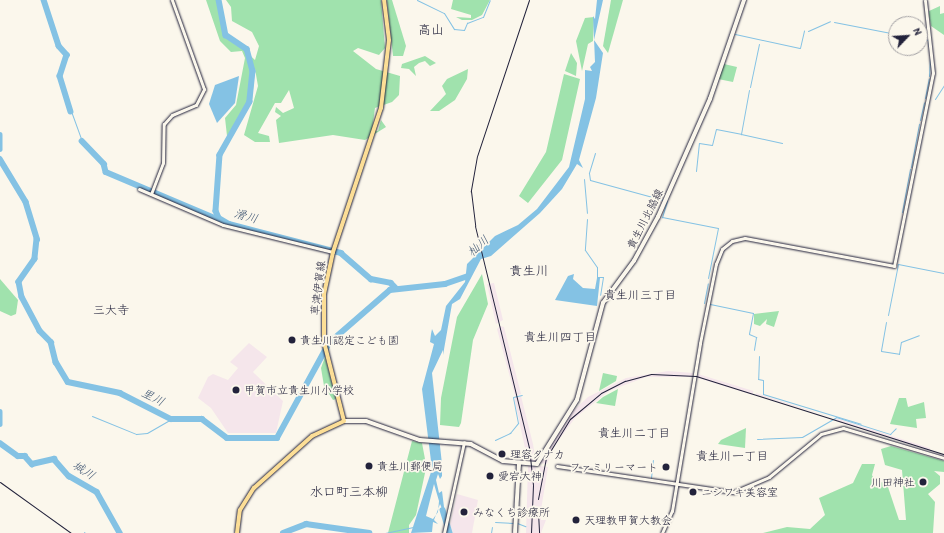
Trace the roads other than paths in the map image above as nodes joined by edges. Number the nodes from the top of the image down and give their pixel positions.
1 (172, 0) edge
2 (384, 0) edge
3 (744, 0) edge
4 (925, 0) edge
5 (139, 189) dead end
6 (151, 194) junction
7 (333, 251) junction
8 (344, 421) junction
9 (462, 442) junction
10 (944, 458) edge
11 (519, 463) junction
12 (557, 466) dead end
13 (676, 485) junction
14 (237, 533) edge
15 (444, 533) edge
16 (515, 533) edge
17 (662, 533) edge

1 - 6 street
2 - 7 main road, 草津伊賀線
3 - 11 main road, 貴生川北脇線
4 - 13 street
5 - 6 street
6 - 7 street
7 - 8 main road, 草津伊賀線
8 - 9 main road
8 - 14 main road
9 - 11 main road
9 - 15 street
10 - 13 street
11 - 16 main road
12 - 13 street
13 - 17 street

